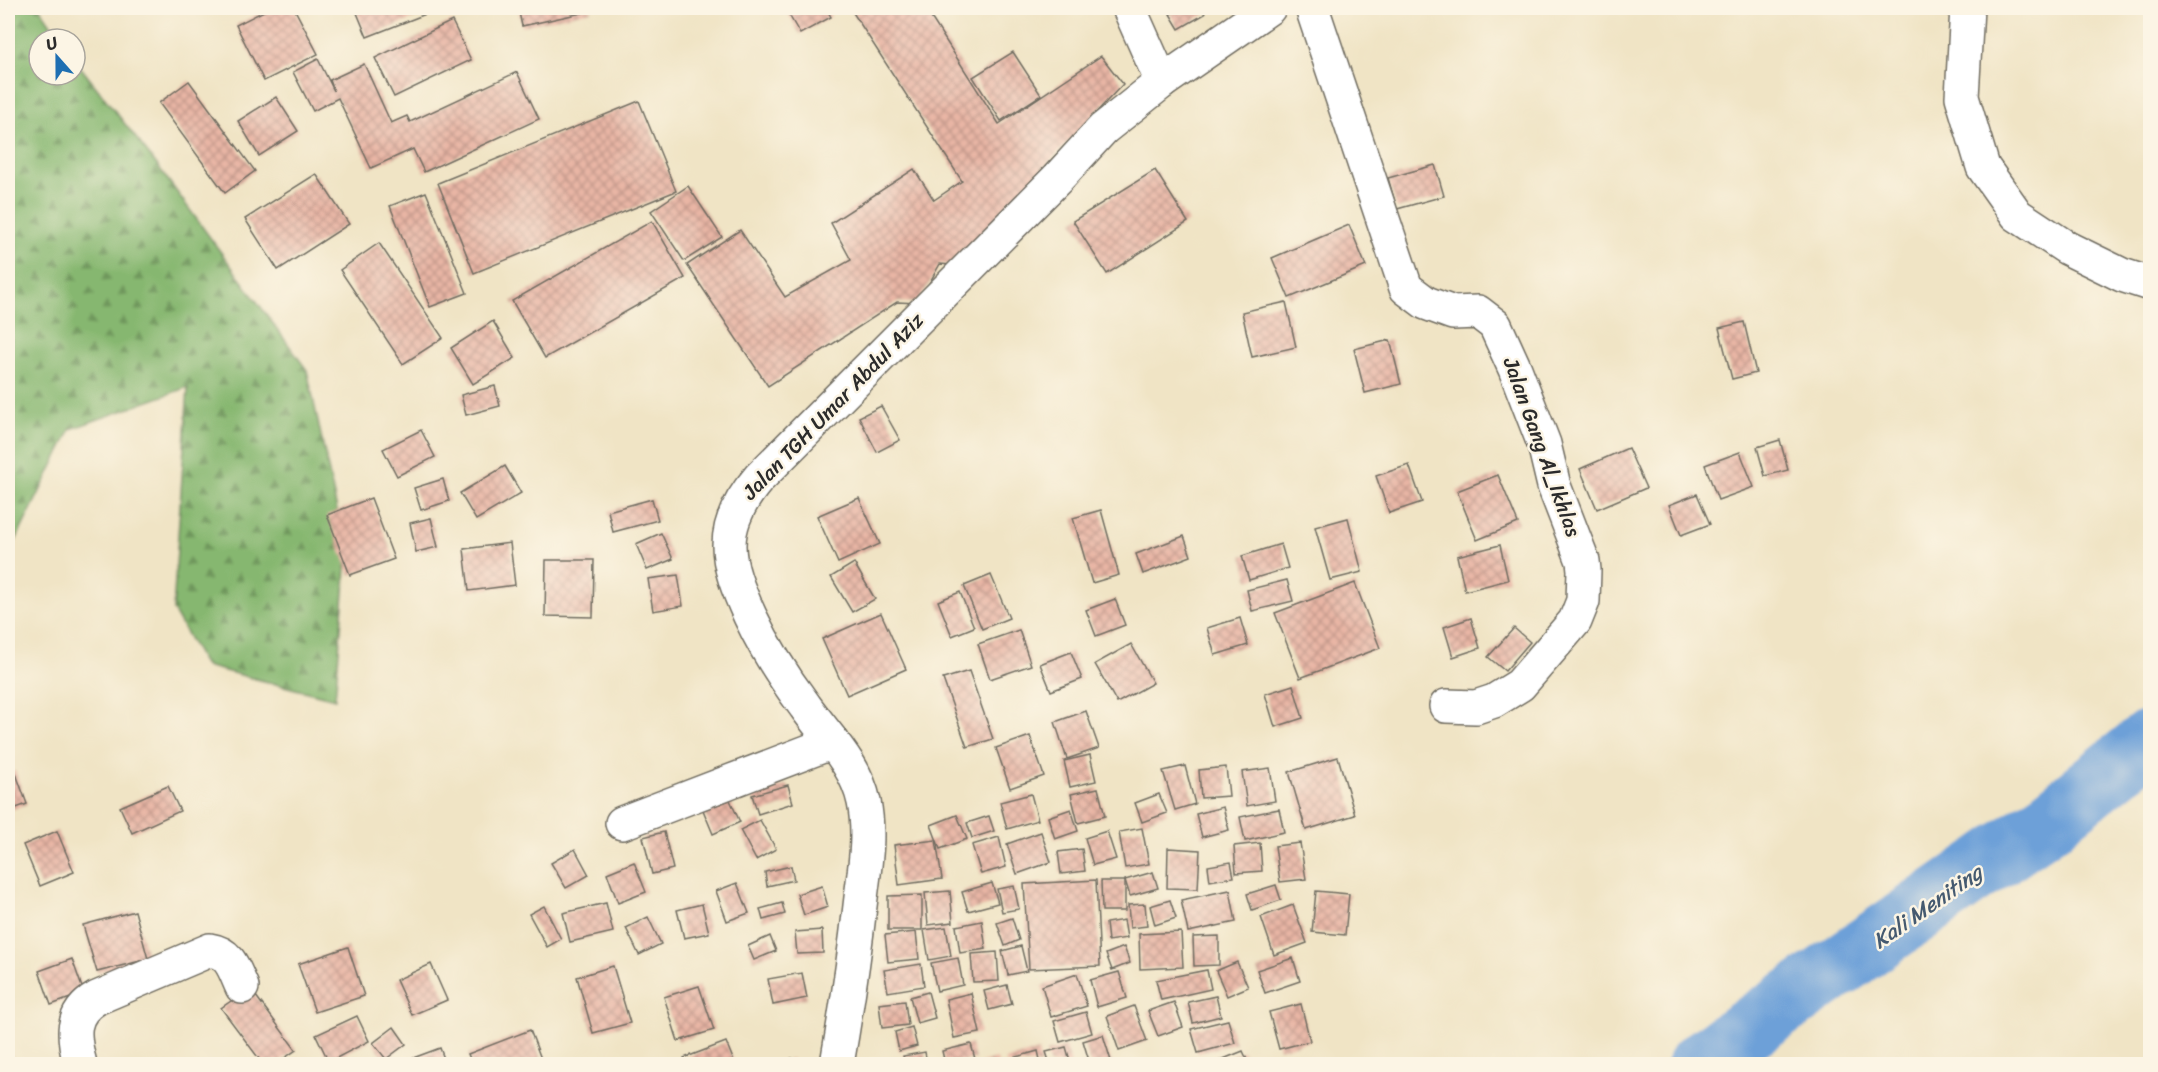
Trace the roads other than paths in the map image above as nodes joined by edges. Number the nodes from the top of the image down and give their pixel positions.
1 (1129, 8) edge
2 (1269, 8) edge
3 (1312, 8) edge
4 (1967, 8) edge
5 (1162, 82) junction
6 (2151, 284) edge
7 (1446, 706) dead end
8 (833, 742) junction
9 (622, 824) dead end
10 (242, 987) dead end
11 (80, 1065) edge
12 (837, 1065) edge

1 - 5 street
2 - 5 street, Jalan TGH Umar Abdul Aziz
3 - 7 street, Jalan Gang Al_Ikhlas
4 - 6 street
5 - 8 street, Jalan TGH Umar Abdul Aziz
8 - 9 street
8 - 12 street, Jalan TGH Umar Abdul Aziz
10 - 11 street

